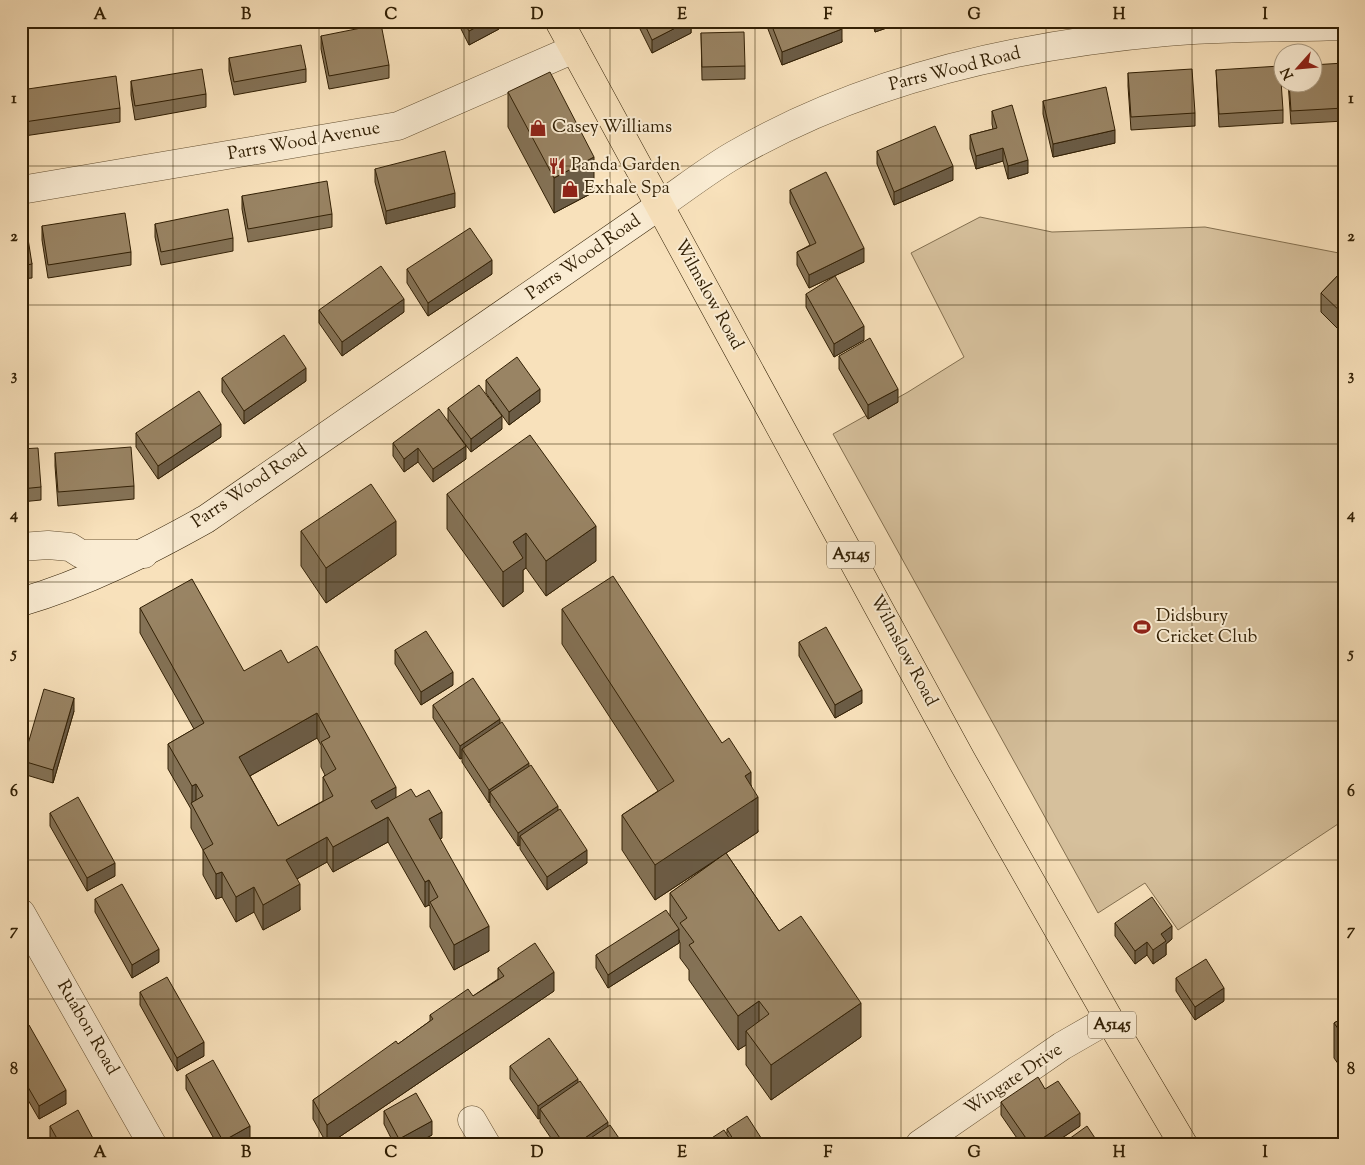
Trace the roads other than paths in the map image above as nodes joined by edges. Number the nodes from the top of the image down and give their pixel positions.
1 (559, 21) edge
2 (1344, 26) edge
3 (574, 49) junction
4 (21, 190) edge
5 (659, 206) junction
6 (21, 547) edge
7 (144, 554) junction
8 (21, 602) edge
9 (21, 913) edge
10 (1109, 1019) junction
11 (472, 1120) dead end
12 (152, 1144) edge
13 (486, 1144) edge
14 (920, 1144) edge
15 (1183, 1144) edge

1 - 3 main road, Wilmslow Road / A5145
2 - 5 street, Parrs Wood Road
3 - 4 street, Parrs Wood Avenue
3 - 5 main road, Wilmslow Road / A5145
5 - 7 street, Parrs Wood Road
5 - 10 main road, Wilmslow Road / A5145
6 - 7 street
7 - 8 street, Parrs Wood Road
9 - 12 street, Ruabon Road
10 - 14 street, Wingate Drive
10 - 15 main road, Wilmslow Road / A5145
11 - 13 street

